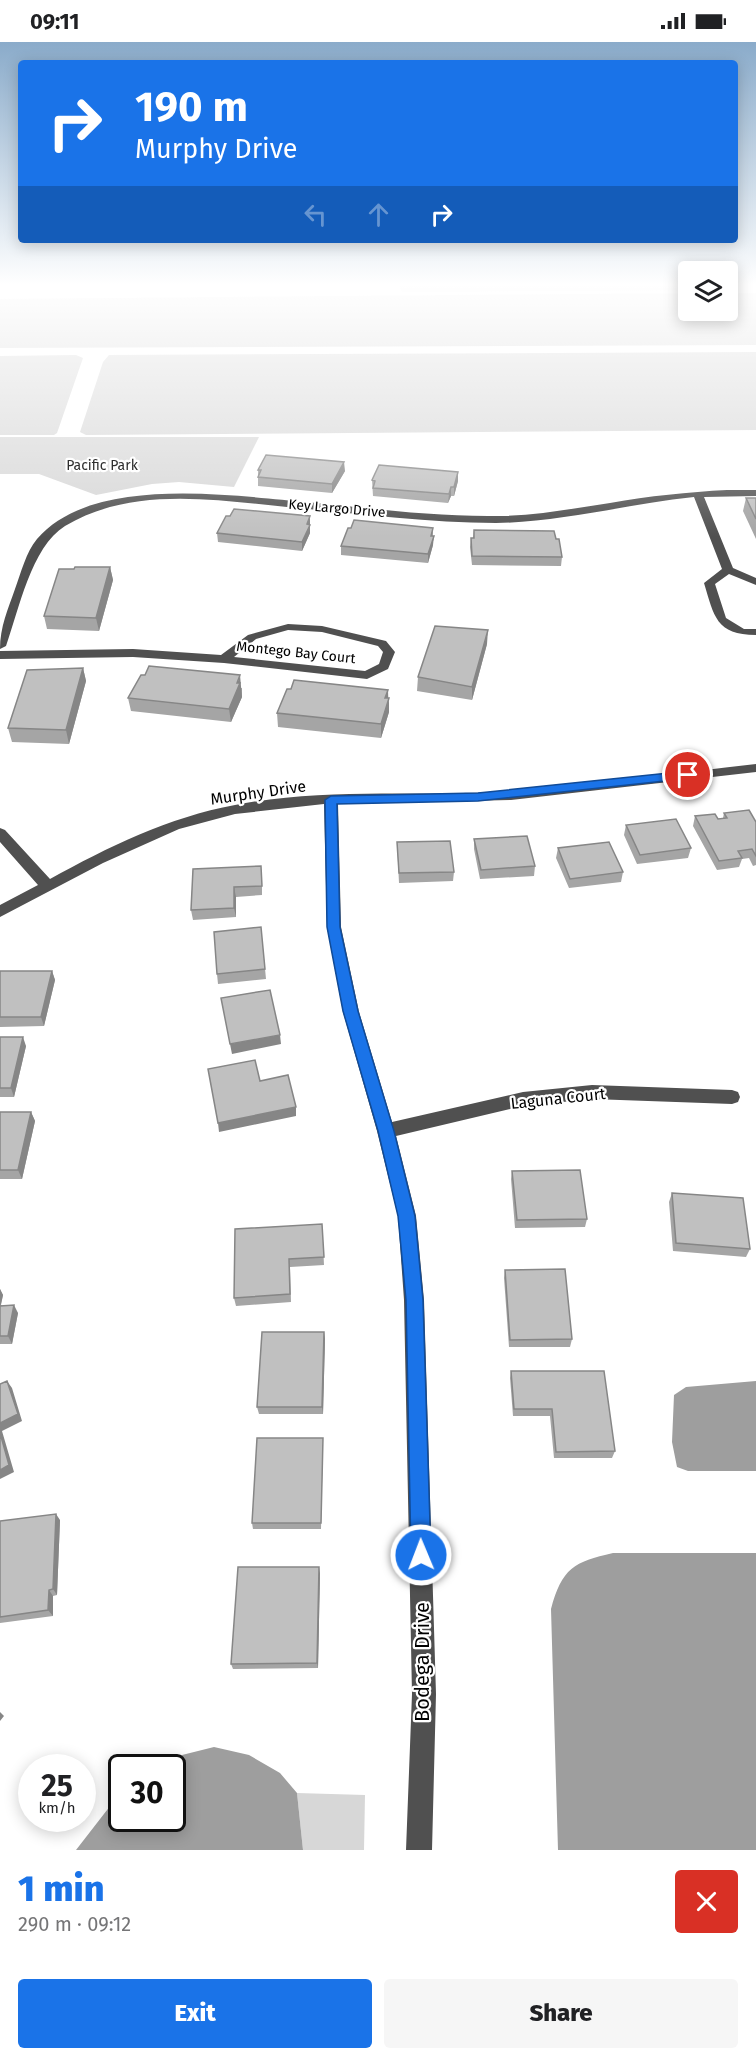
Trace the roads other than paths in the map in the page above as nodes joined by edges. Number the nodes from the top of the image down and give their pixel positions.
1 (756, 493) edge
2 (698, 495) junction
3 (728, 570) junction
4 (756, 582) edge
5 (756, 632) edge
6 (0, 646) edge
7 (0, 655) edge
8 (224, 659) junction
9 (756, 768) edge
10 (331, 800) junction
11 (0, 834) edge
12 (48, 886) junction
13 (0, 912) edge
14 (732, 1097) dead end
15 (386, 1131) junction
16 (418, 1850) edge

1 - 2 street, Key Largo Drive
2 - 3 street
2 - 6 street, Key Largo Drive
3 - 4 street
3 - 5 street
7 - 8 street, Montego Bay Court
8 - 8 street, Montego Bay Court
9 - 10 street, Murphy Drive
10 - 12 street, Murphy Drive
10 - 15 street, Bodega Drive
11 - 12 street
12 - 13 street, Murphy Drive
14 - 15 street, Laguna Court
15 - 16 street, Bodega Drive

